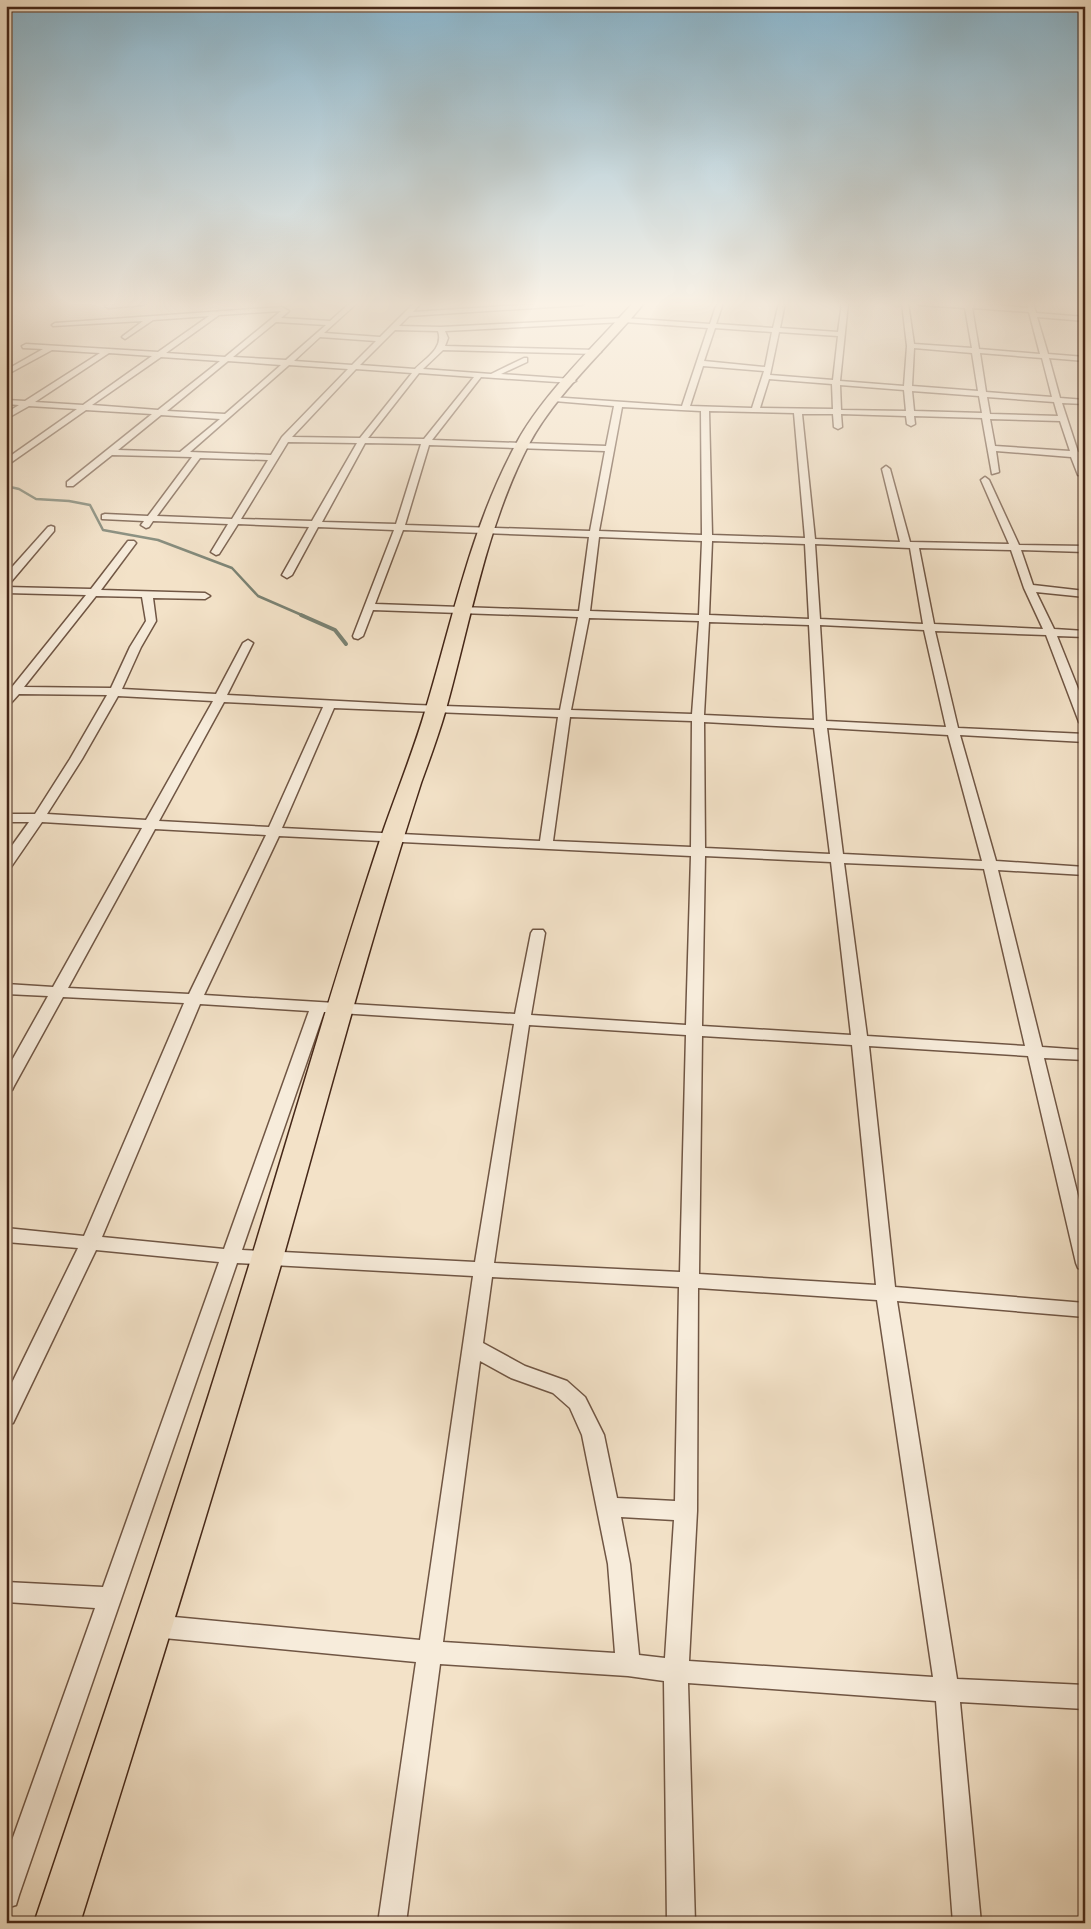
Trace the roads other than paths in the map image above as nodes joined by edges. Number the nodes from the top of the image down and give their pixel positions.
1 (43, 393) edge
2 (108, 393) edge
3 (184, 393) edge
4 (253, 393) edge
5 (329, 393) edge
6 (400, 393) edge
7 (465, 393) edge
8 (561, 393) edge
9 (573, 393) edge
10 (690, 393) edge
11 (760, 393) edge
12 (836, 393) edge
13 (908, 393) edge
14 (954, 393) edge
15 (1055, 393) edge
16 (984, 395) junction
17 (1057, 400) junction
18 (6, 402) edge
19 (1085, 402) edge
20 (26, 404) junction
21 (618, 406) junction
22 (88, 407) junction
23 (685, 409) junction
24 (705, 409) junction
25 (755, 411) junction
26 (160, 412) junction
27 (798, 412) junction
28 (836, 412) junction
29 (910, 413) junction
30 (988, 416) junction
31 (6, 417) edge
32 (227, 417) junction
33 (1063, 419) junction
34 (911, 424) dead end
35 (838, 427) dead end
36 (285, 439) junction
37 (362, 441) junction
38 (426, 442) junction
39 (521, 446) junction
40 (992, 448) junction
41 (610, 449) junction
42 (111, 452) junction
43 (182, 455) junction
44 (1075, 455) junction
45 (197, 456) junction
46 (1085, 456) edge
47 (275, 458) junction
48 (6, 463) edge
49 (886, 468) dead end
50 (995, 472) dead end
51 (1081, 473) dead end
52 (985, 480) dead end
53 (70, 484) dead end
54 (105, 517) dead end
55 (236, 521) junction
56 (148, 522) junction
57 (315, 524) junction
58 (400, 527) junction
59 (51, 528) dead end
60 (485, 531) junction
61 (594, 535) junction
62 (707, 539) junction
63 (810, 541) junction
64 (131, 543) dead end
65 (910, 545) junction
66 (1014, 547) junction
67 (1085, 549) edge
68 (216, 552) dead end
69 (287, 575) dead end
70 (6, 581) edge
71 (1029, 588) junction
72 (6, 590) edge
73 (94, 592) junction
74 (146, 594) junction
75 (1085, 594) edge
76 (205, 596) dead end
77 (370, 607) junction
78 (461, 610) junction
79 (584, 614) junction
80 (704, 619) junction
81 (814, 622) junction
82 (929, 628) junction
83 (1050, 633) junction
84 (1085, 634) edge
85 (358, 636) dead end
86 (248, 643) dead end
87 (11, 691) edge
88 (114, 692) junction
89 (220, 698) junction
90 (6, 702) edge
91 (330, 704) junction
92 (436, 709) junction
93 (564, 713) junction
94 (698, 718) junction
95 (1085, 722) edge
96 (820, 724) junction
97 (953, 730) junction
98 (1085, 738) edge
99 (6, 818) edge
100 (40, 818) junction
101 (151, 824) junction
102 (274, 832) junction
103 (392, 838) junction
104 (546, 845) junction
105 (698, 852) junction
106 (837, 858) junction
107 (6, 864) edge
108 (990, 865) junction
109 (1085, 871) edge
110 (538, 933) dead end
111 (6, 990) edge
112 (58, 991) junction
113 (194, 998) junction
114 (328, 1008) junction
115 (522, 1020) junction
116 (695, 1031) junction
117 (860, 1041) junction
118 (1035, 1052) junction
119 (1085, 1055) edge
120 (6, 1086) edge
121 (6, 1236) edge
122 (90, 1243) junction
123 (230, 1256) junction
124 (267, 1258) junction
125 (1085, 1263) edge
126 (483, 1270) junction
127 (689, 1280) junction
128 (886, 1293) junction
129 (1085, 1310) edge
130 (472, 1347) junction
131 (6, 1417) edge
132 (608, 1507) junction
133 (686, 1511) junction
134 (6, 1592) edge
135 (110, 1598) junction
136 (153, 1626) junction
137 (429, 1652) junction
138 (628, 1665) junction
139 (676, 1671) junction
140 (947, 1690) junction
141 (1085, 1697) edge
142 (6, 1895) edge
143 (57, 1923) edge
144 (392, 1923) edge
145 (681, 1923) edge
146 (967, 1923) edge

1 - 20 street
2 - 22 street
3 - 26 street
4 - 32 street
5 - 36 street
6 - 37 street
7 - 38 street
8 - 39 highway
9 - 21 street
10 - 23 street
11 - 25 street
12 - 28 street
13 - 29 street
14 - 16 street
15 - 17 street
16 - 17 street
16 - 30 street
17 - 19 street
17 - 33 street
18 - 20 street
20 - 22 street
20 - 31 street
21 - 23 street
21 - 41 street
22 - 26 street
22 - 48 street
23 - 24 street
24 - 25 street
24 - 62 street
25 - 27 street
26 - 32 street
26 - 42 street
27 - 28 street
27 - 63 street
28 - 29 street
28 - 35 street
29 - 30 street
29 - 34 street
30 - 33 street
30 - 40 street
32 - 43 street
33 - 44 street
36 - 37 street
36 - 47 street
37 - 38 street
37 - 57 street
38 - 39 street
38 - 58 street
39 - 41 street
39 - 60 highway
40 - 44 street
40 - 50 street
41 - 61 street
42 - 43 street
42 - 53 street
43 - 45 street
44 - 46 street
44 - 51 street
45 - 47 street
45 - 56 street
47 - 55 street
49 - 65 street
52 - 66 street
54 - 56 street
55 - 56 street
55 - 57 street
55 - 68 street
57 - 58 street
57 - 69 street
58 - 60 street
58 - 77 street
59 - 70 street
60 - 61 street
60 - 78 highway
61 - 62 street
61 - 79 street
62 - 63 street
62 - 80 street
63 - 65 street
63 - 81 street
64 - 73 street
65 - 66 street
65 - 82 street
66 - 67 street
66 - 71 street
71 - 75 street
71 - 83 street
72 - 73 street
73 - 74 street
73 - 87 street
74 - 76 street
74 - 88 street
77 - 78 street
77 - 85 street
78 - 79 street
78 - 92 highway
79 - 80 street
79 - 93 street
80 - 81 street
80 - 94 street
81 - 82 street
81 - 96 street
82 - 83 street
82 - 97 street
83 - 84 street
83 - 95 street
86 - 89 street
87 - 88 street
87 - 90 street
88 - 89 street
88 - 100 street
89 - 91 street
89 - 101 street
91 - 92 street
91 - 102 street
92 - 93 street
92 - 103 highway
93 - 94 street
93 - 104 street
94 - 96 street
94 - 105 street
96 - 97 street
96 - 106 street
97 - 98 street
97 - 108 street
99 - 100 street
100 - 101 street
100 - 107 street
101 - 102 street
101 - 112 street
102 - 103 street
102 - 113 street
103 - 104 street
103 - 114 highway
104 - 105 street
105 - 106 street
105 - 116 street
106 - 108 street
106 - 117 street
108 - 109 street
108 - 118 street
110 - 115 street
111 - 112 street
112 - 113 street
112 - 120 street
113 - 114 street
113 - 122 street
114 - 115 street
114 - 123 street
114 - 124 highway
115 - 116 street
115 - 126 street
116 - 117 street
116 - 127 street
117 - 118 street
117 - 128 street
118 - 119 street
118 - 125 street
121 - 122 street
122 - 123 street
122 - 131 street
123 - 124 street
123 - 135 street
124 - 126 street
124 - 136 highway
126 - 127 street
126 - 130 street
127 - 128 street
127 - 133 street
128 - 129 street
128 - 140 street
130 - 132 street
130 - 137 street
132 - 133 street
132 - 138 street
133 - 139 street
134 - 135 street
135 - 142 street
136 - 137 street
136 - 143 highway
137 - 138 street
137 - 144 street
138 - 139 street
139 - 140 street
139 - 145 street
140 - 141 street
140 - 146 street

